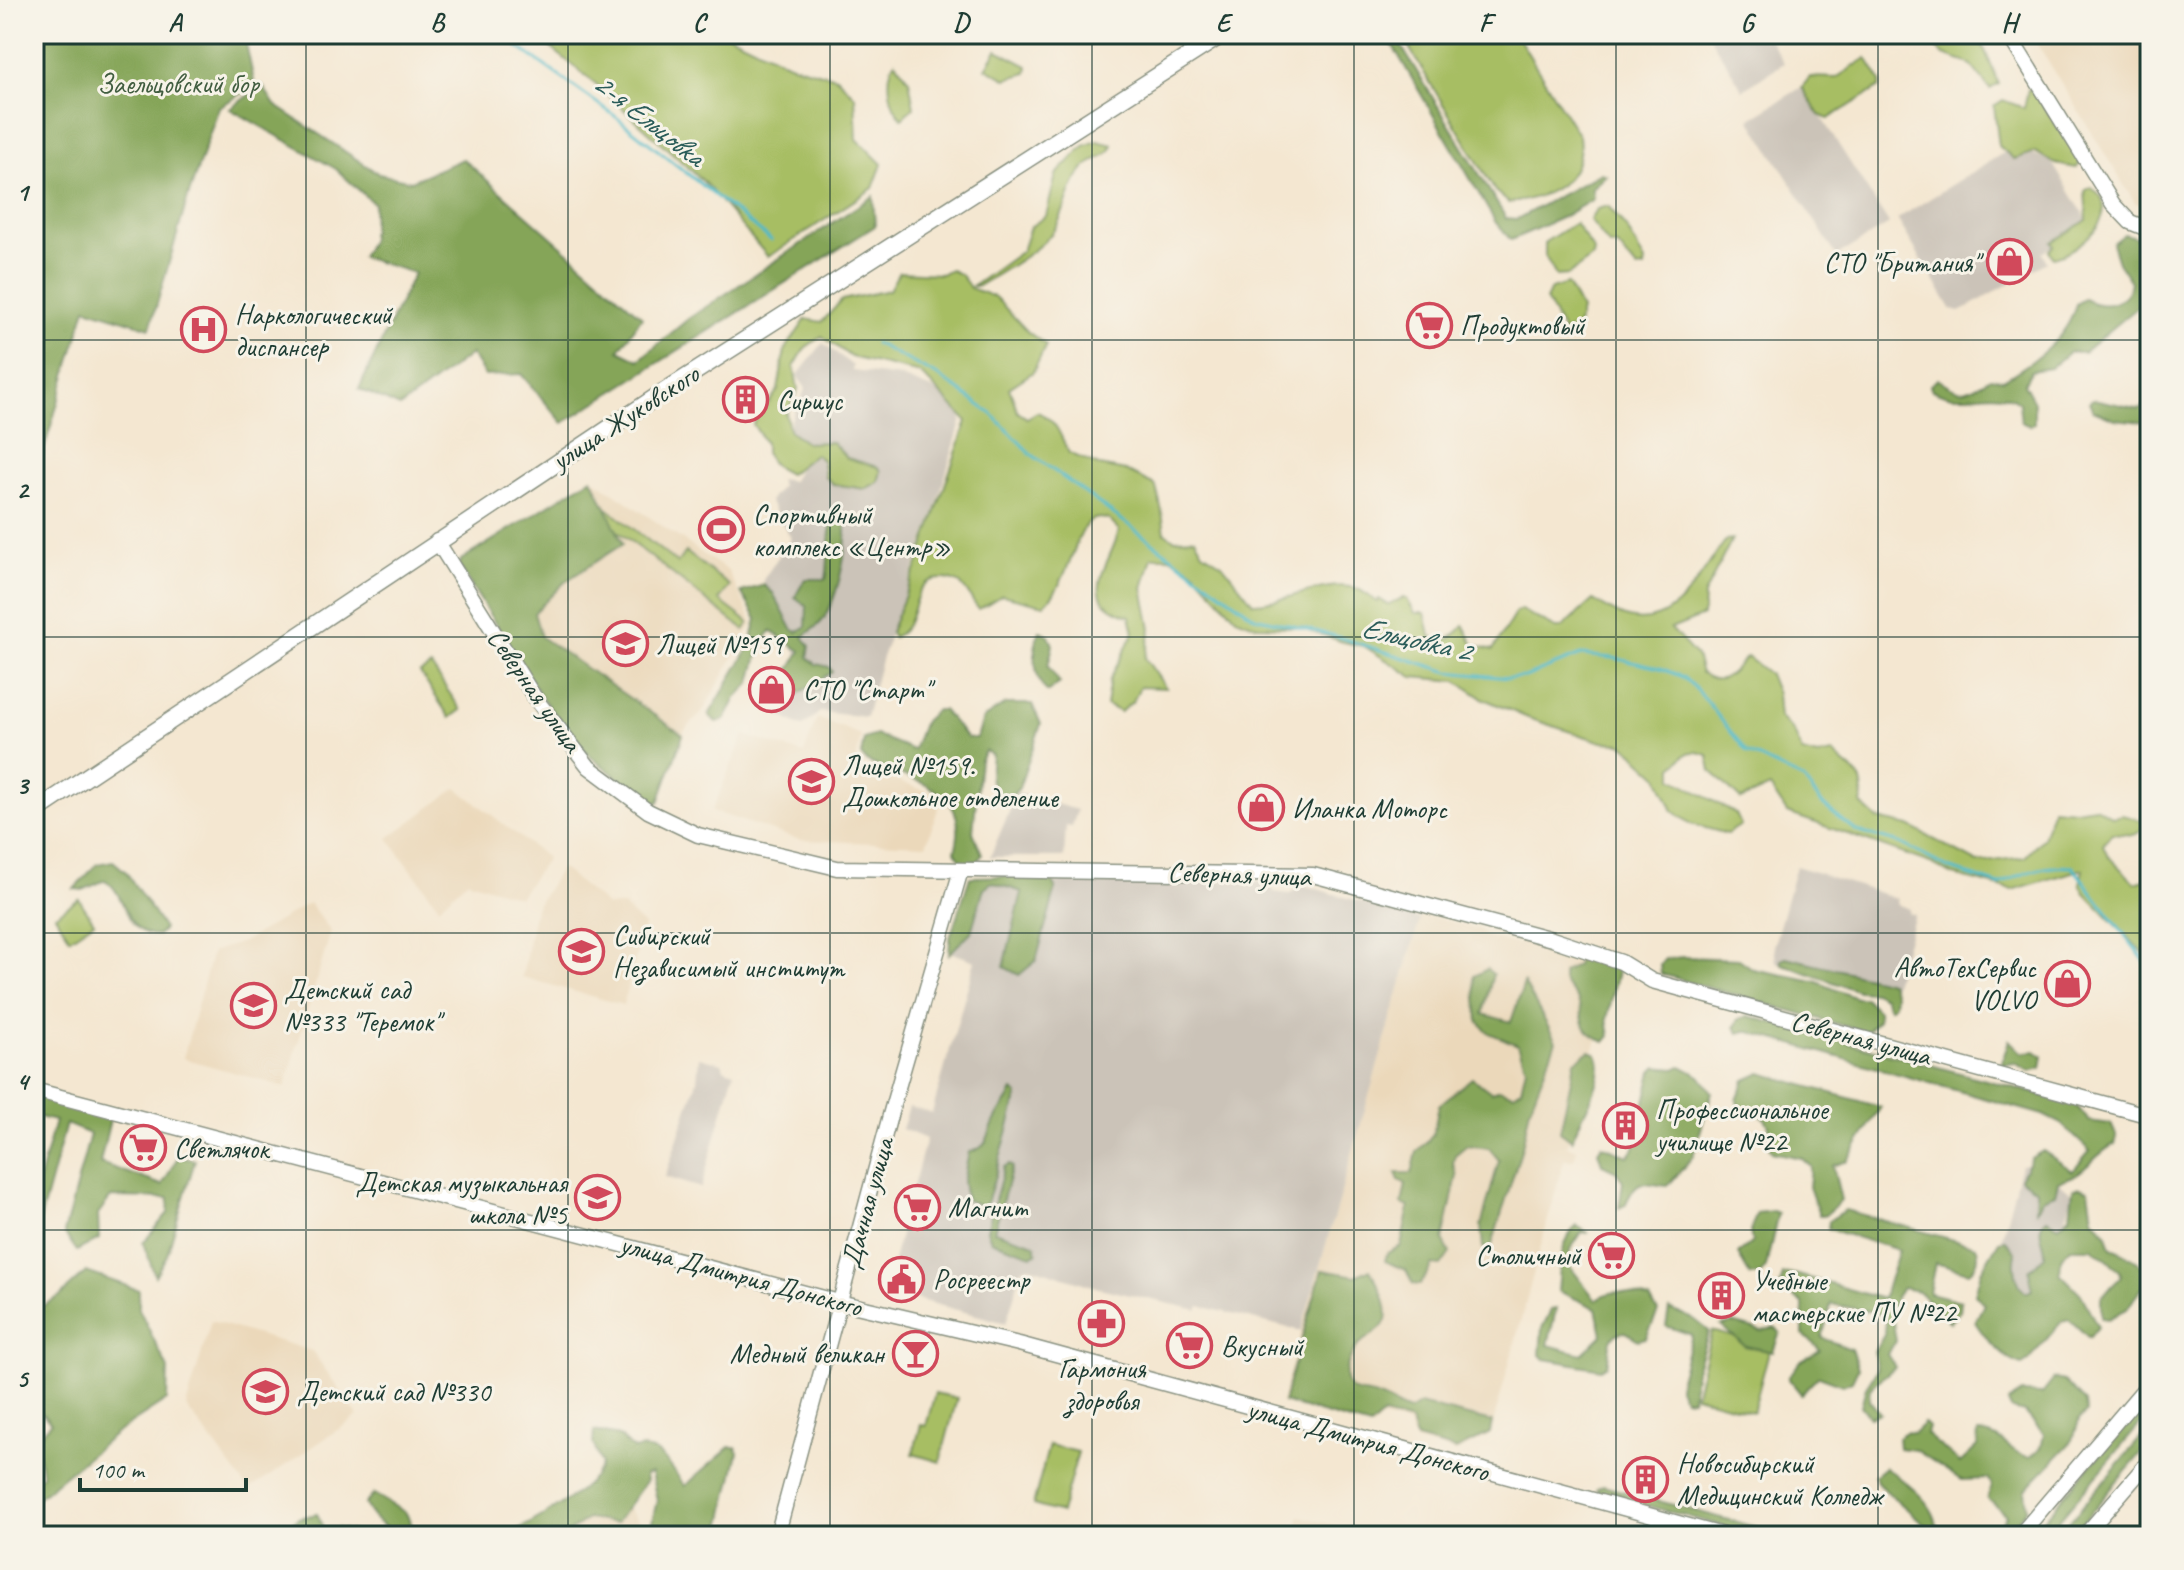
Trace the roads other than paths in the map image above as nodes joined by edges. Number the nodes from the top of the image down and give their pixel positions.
1 (1223, 34) edge
2 (2008, 34) edge
3 (2150, 230) edge
4 (437, 541) junction
5 (34, 812) edge
6 (961, 870) junction
7 (34, 1090) edge
8 (2150, 1116) edge
9 (839, 1302) junction
10 (2150, 1382) edge
11 (2150, 1460) edge
12 (777, 1536) edge
13 (1726, 1536) edge
14 (2019, 1536) edge
15 (2084, 1536) edge

1 - 4 main road, улица Жуковского
2 - 3 street
4 - 5 main road, улица Жуковского
4 - 6 street, Северная улица
6 - 8 street, Северная улица
6 - 9 street, Дачная улица
7 - 9 street, улица Дмитрия Донского
9 - 12 street, Дачная улица
9 - 13 street, улица Дмитрия Донского
10 - 14 street
11 - 15 street

